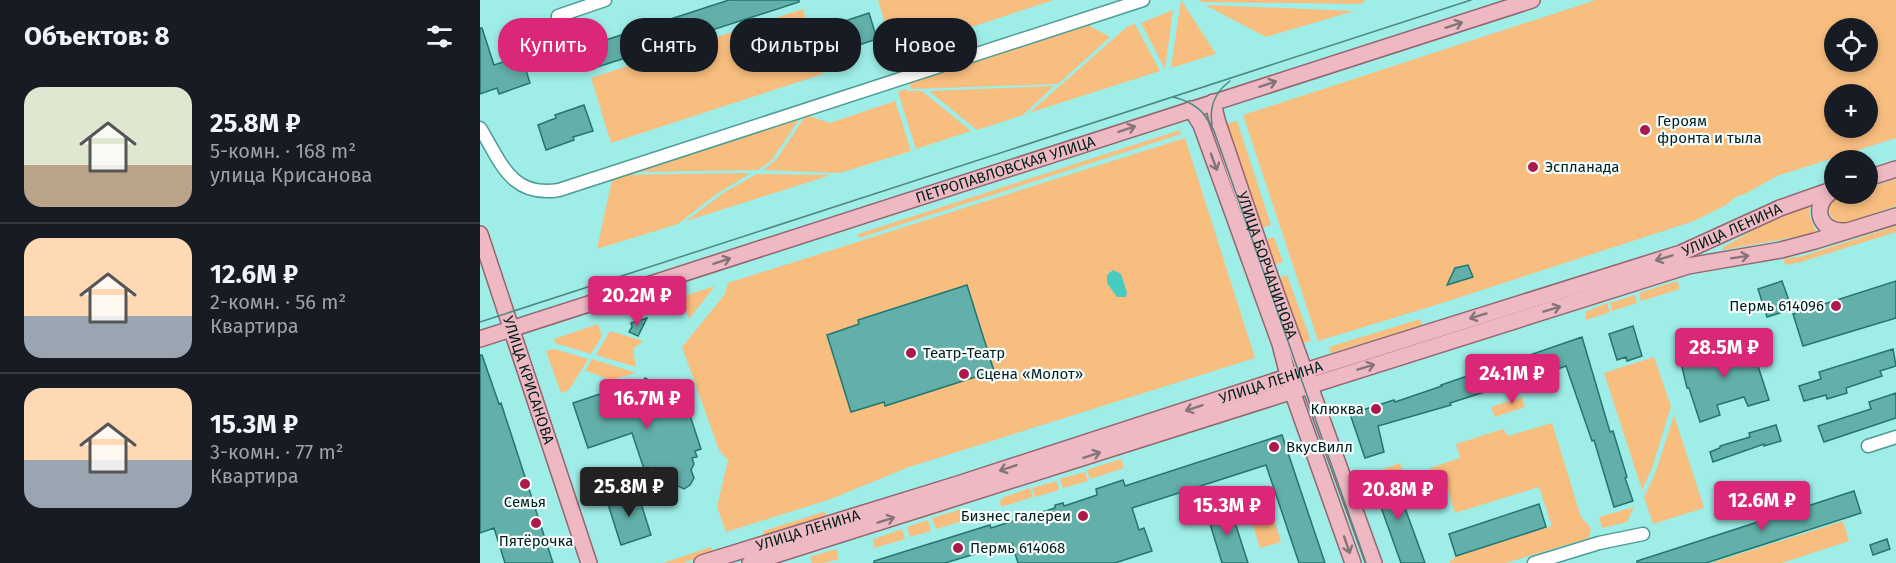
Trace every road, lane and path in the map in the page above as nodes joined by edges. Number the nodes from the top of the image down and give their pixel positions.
1 (605, 0) edge
2 (1143, 0) edge
3 (1532, 0) edge
4 (558, 16) dead end
5 (1213, 102) junction
6 (1191, 109) junction
7 (480, 128) edge
8 (1896, 169) edge
9 (1878, 175) edge
10 (1824, 193) edge
11 (1824, 198) edge
12 (1896, 216) edge
13 (1852, 230) junction
14 (480, 234) edge
15 (513, 329) junction
16 (480, 339) edge
17 (1308, 378) junction
18 (1291, 384) junction
19 (1896, 438) edge
20 (1868, 446) dead end
21 (1643, 534) dead end
22 (589, 563) edge
23 (702, 563) edge
24 (750, 563) edge
25 (1353, 563) edge
26 (1374, 563) edge
27 (1534, 563) edge

1 - 4 street
2 - 7 street
5 -> 3 main road, ПЕТРОПАВЛОВСКАЯ УЛИЦА
5 - 6 main road, ПЕТРОПАВЛОВСКАЯ УЛИЦА
5 - 17 main road, УЛИЦА БОРЧАНИНОВА
15 -> 6 main road, ПЕТРОПАВЛОВСКАЯ УЛИЦА
6 -> 18 main road, УЛИЦА БОРЧАНИНОВА
8 - 9 main road
10 -> 17 main road, УЛИЦА ЛЕНИНА
11 - 13 main road, УЛИЦА ЛЕНИНА
12 - 13 main road, УЛИЦА ЛЕНИНА
17 -> 13 main road, УЛИЦА ЛЕНИНА
14 - 15 main road, УЛИЦА КРИСАНОВА
15 - 16 main road, ПЕТРОПАВЛОВСКАЯ УЛИЦА
15 - 22 main road, УЛИЦА КРИСАНОВА
17 - 18 main road, УЛИЦА ЛЕНИНА
17 - 26 main road, УЛИЦА БОРЧАНИНОВА
18 -> 23 main road, УЛИЦА ЛЕНИНА
24 -> 18 main road, УЛИЦА ЛЕНИНА
18 -> 25 main road, УЛИЦА БОРЧАНИНОВА
19 - 20 street
21 - 27 street

